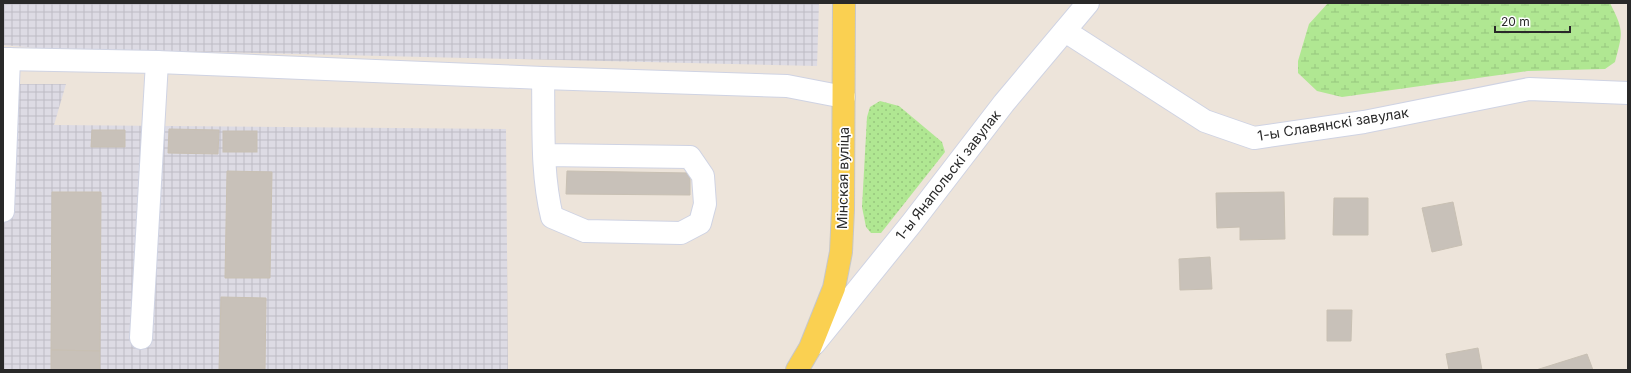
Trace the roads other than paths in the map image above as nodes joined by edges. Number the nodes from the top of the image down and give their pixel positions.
1 (844, 3) edge
2 (1088, 3) edge
3 (1065, 30) junction
4 (6, 59) edge
5 (157, 62) junction
6 (543, 78) junction
7 (1628, 93) edge
8 (844, 97) junction
9 (545, 155) junction
10 (3, 210) edge
11 (141, 338) dead end
12 (810, 348) junction
13 (797, 370) edge

1 - 8 main road, Мінская вуліца
2 - 3 street, 1-ы Янапольскі завулак
3 - 7 street, 1-ы Славянскі завулак
3 - 12 street, 1-ы Янапольскі завулак
4 - 5 street
4 - 10 street
5 - 6 street
5 - 11 street
6 - 8 street
6 - 9 street
8 - 12 main road, Мінская вуліца
9 - 9 street
12 - 13 main road, Мінская вуліца

